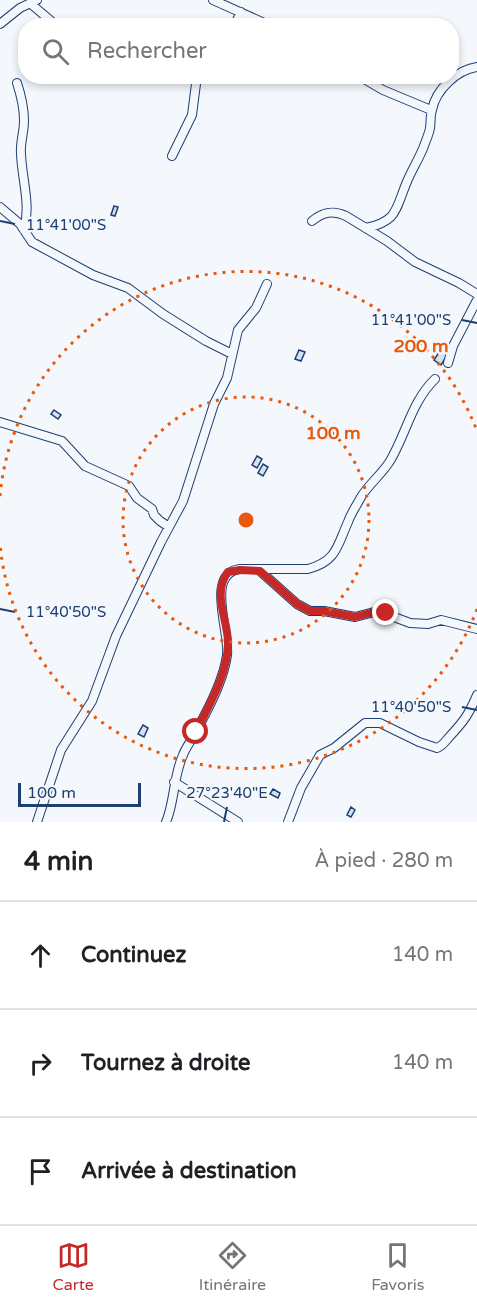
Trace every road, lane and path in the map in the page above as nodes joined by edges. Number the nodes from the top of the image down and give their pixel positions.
1 (213, 0) edge
2 (34, 2) edge
3 (241, 12) junction
4 (49, 18) edge
5 (238, 18) edge
6 (254, 18) edge
7 (0, 24) edge
8 (477, 67) edge
9 (459, 74) edge
10 (17, 83) dead end
11 (195, 84) edge
12 (373, 84) edge
13 (449, 84) edge
14 (431, 110) junction
15 (172, 156) dead end
16 (0, 207) edge
17 (312, 221) dead end
18 (366, 228) junction
19 (24, 230) junction
20 (267, 284) dead end
21 (477, 294) edge
22 (477, 300) edge
23 (232, 354) junction
24 (448, 363) dead end
25 (435, 379) dead end
26 (0, 422) edge
27 (169, 526) junction
28 (260, 571) junction
29 (477, 629) edge
30 (477, 695) edge
31 (174, 782) junction
32 (37, 822) edge
33 (166, 822) edge
34 (238, 822) edge
35 (288, 822) edge

1 - 3 street
2 - 4 street
2 - 7 street
3 - 5 street
3 - 6 street
8 - 9 street
10 - 19 street
11 - 15 street
12 - 14 street
13 - 14 street
14 - 18 street
16 - 19 street
17 - 18 street
18 - 21 street
19 - 23 street
20 - 23 street
22 - 24 street
23 - 27 street
25 - 28 street
26 - 27 street
27 - 32 street
28 - 29 street
28 - 31 street
30 - 35 street
31 - 33 street
31 - 34 street

